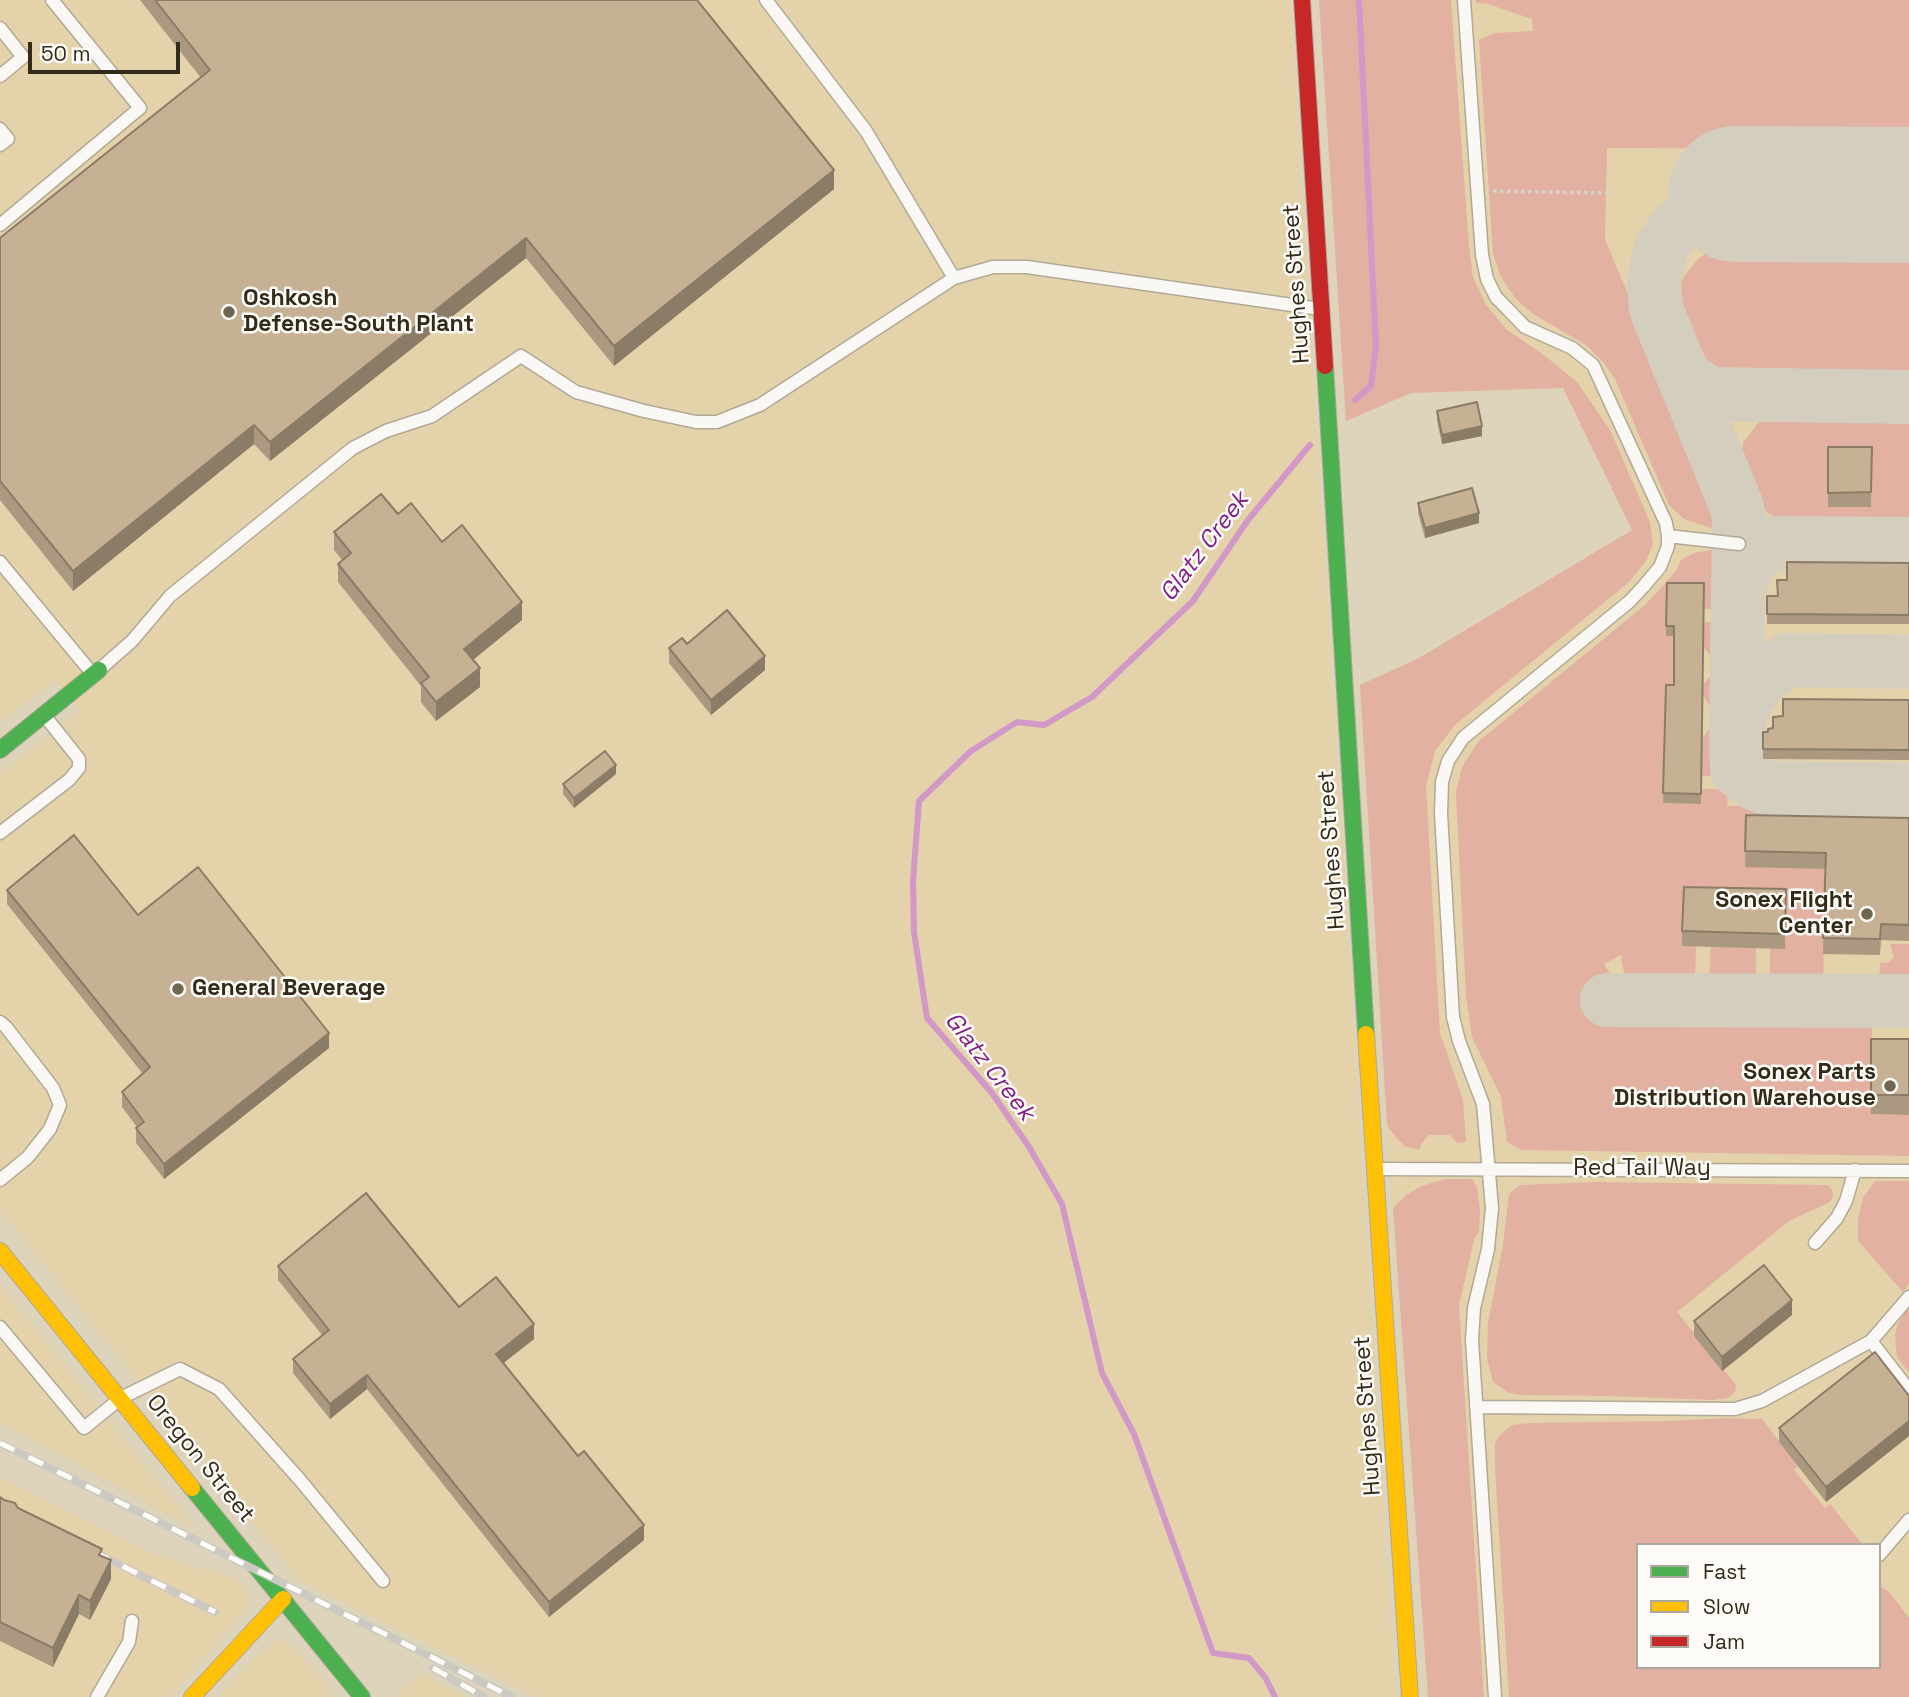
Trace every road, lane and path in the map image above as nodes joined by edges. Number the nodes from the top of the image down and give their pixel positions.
1 (52, 0) edge
2 (766, 0) edge
3 (1302, 0) edge
4 (1464, 0) edge
5 (0, 28) edge
6 (0, 76) edge
7 (0, 129) edge
8 (0, 145) edge
9 (1477, 190) junction
10 (1607, 193) dead end
11 (0, 225) edge
12 (954, 278) junction
13 (1321, 309) junction
14 (1668, 536) junction
15 (1739, 544) dead end
16 (0, 562) edge
17 (96, 673) junction
18 (44, 715) junction
19 (0, 750) edge
20 (0, 833) edge
21 (0, 1023) edge
22 (1375, 1169) junction
23 (1490, 1169) junction
24 (1855, 1170) junction
25 (1909, 1171) edge
26 (0, 1180) edge
27 (1815, 1243) dead end
28 (0, 1251) edge
29 (1909, 1297) edge
30 (0, 1327) edge
31 (1871, 1341) junction
32 (1909, 1390) edge
33 (121, 1398) junction
34 (1476, 1407) junction
35 (1909, 1520) edge
36 (1881, 1553) edge
37 (383, 1581) dead end
38 (283, 1600) junction
39 (132, 1621) dead end
40 (97, 1697) edge
41 (192, 1697) edge
42 (362, 1697) edge
43 (1410, 1697) edge
44 (1495, 1697) edge

1 - 11 lane
2 - 12 lane
3 - 13 street, Hughes Street
4 - 9 lane
5 - 6 lane
7 - 8 lane
9 - 10 path
9 - 14 lane
12 - 13 lane
12 - 17 lane
13 - 22 street, Hughes Street
14 - 15 lane
14 - 23 lane
16 - 17 lane
17 - 18 street
18 - 19 street
18 - 20 lane
21 - 26 lane
22 - 23 lane, Red Tail Way
22 - 43 street, Hughes Street
23 - 24 lane, Red Tail Way
23 - 34 lane
24 - 25 lane, Red Tail Way
24 - 27 lane
28 - 33 street, Oregon Street
29 - 31 lane
30 - 33 lane
31 - 32 lane
31 - 34 lane
33 - 37 lane
33 - 38 street, Oregon Street
34 - 44 lane
35 - 36 lane
38 - 41 street
38 - 42 street, Oregon Street
39 - 40 lane

